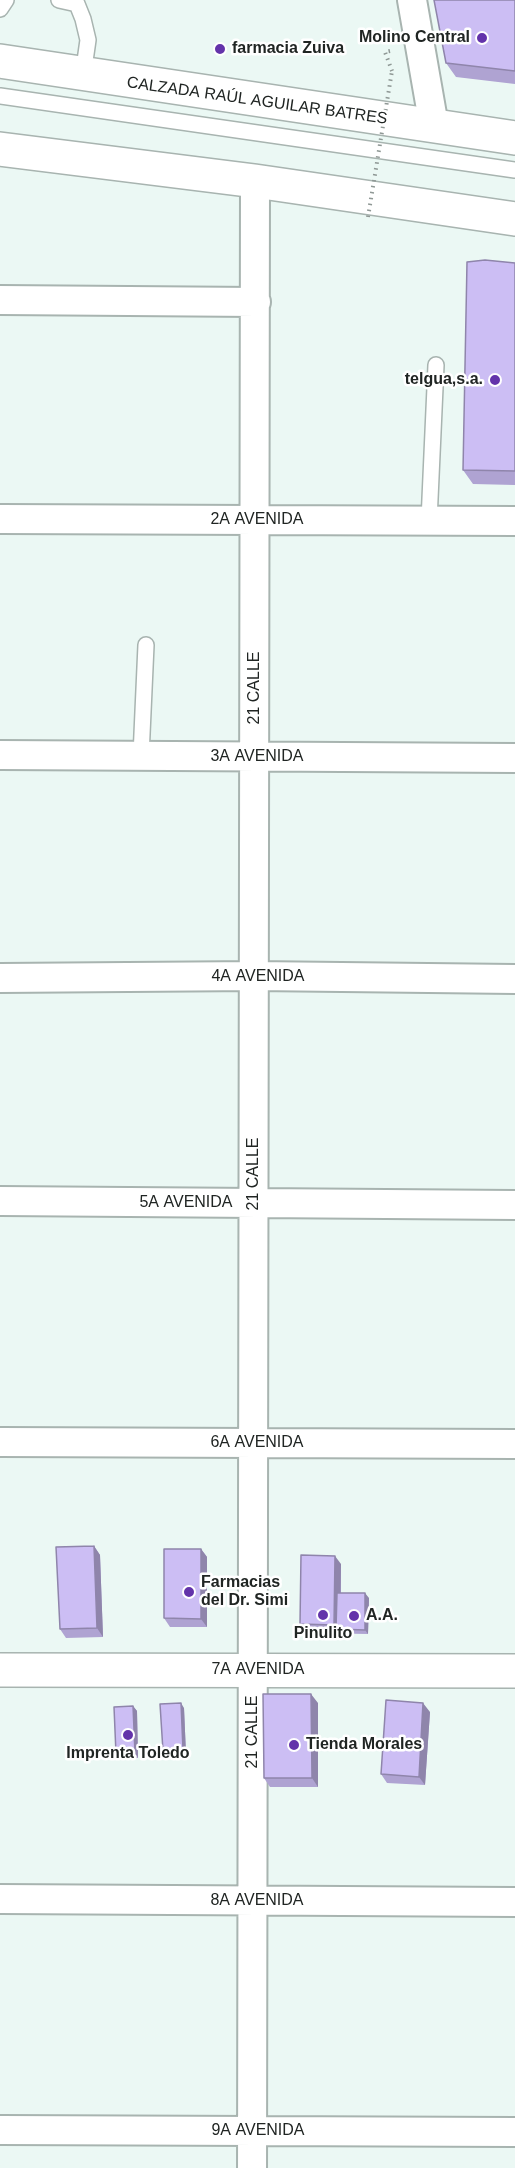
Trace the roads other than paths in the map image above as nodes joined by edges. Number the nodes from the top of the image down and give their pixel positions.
1 (6, 0) edge
2 (59, 0) edge
3 (412, 0) edge
4 (0, 9) edge
5 (0, 62) edge
6 (83, 75) junction
7 (0, 96) edge
8 (434, 126) junction
9 (515, 138) edge
10 (0, 149) edge
11 (515, 170) edge
12 (255, 181) junction
13 (515, 219) edge
14 (0, 300) edge
15 (256, 302) junction
16 (436, 365) dead end
17 (0, 519) edge
18 (256, 520) junction
19 (429, 521) junction
20 (515, 521) edge
21 (146, 645) dead end
22 (0, 755) edge
23 (141, 756) junction
24 (255, 757) junction
25 (515, 758) edge
26 (255, 976) junction
27 (0, 978) edge
28 (515, 979) edge
29 (0, 1201) edge
30 (254, 1203) junction
31 (515, 1205) edge
32 (0, 1442) edge
33 (254, 1443) junction
34 (515, 1444) edge
35 (0, 1670) edge
36 (253, 1670) junction
37 (515, 1671) edge
38 (0, 1899) edge
39 (252, 1901) junction
40 (515, 1902) edge
41 (0, 2130) edge
42 (252, 2131) junction
43 (515, 2132) edge
44 (252, 2168) edge

1 - 4 lane
2 - 6 lane
3 - 8 street
5 - 6 main road, CALZADA RAÚL AGUILAR BATRES
6 - 8 main road, CALZADA RAÚL AGUILAR BATRES
7 - 11 lane
8 - 9 main road, CALZADA RAÚL AGUILAR BATRES
10 - 12 main road
12 - 13 main road
12 - 15 street, 21 CALLE
14 - 15 street
15 - 18 street, 21 CALLE
16 - 19 lane
17 - 18 street, 2A AVENIDA
18 - 19 street, 2A AVENIDA
18 - 24 street, 21 CALLE
19 - 20 street, 2A AVENIDA
21 - 23 lane
22 - 23 street, 3A AVENIDA
23 - 24 street, 3A AVENIDA
24 - 25 street, 3A AVENIDA
24 - 26 street, 21 CALLE
26 - 27 street, 4A AVENIDA
26 - 28 street, 4A AVENIDA
26 - 30 street, 21 CALLE
29 - 30 street, 5A AVENIDA
30 - 31 street, 5A AVENIDA
30 - 33 street, 21 CALLE
32 - 33 street, 6A AVENIDA
33 - 34 street, 6A AVENIDA
33 - 36 street, 21 CALLE
35 - 36 main road, 7A AVENIDA
36 - 37 main road, 7A AVENIDA
36 - 39 street, 21 CALLE
38 - 39 street, 8A AVENIDA
39 - 40 street, 8A AVENIDA
39 - 42 street, 21 CALLE
41 - 42 street, 9A AVENIDA
42 - 43 street, 9A AVENIDA
42 - 44 street, 21 CALLE

